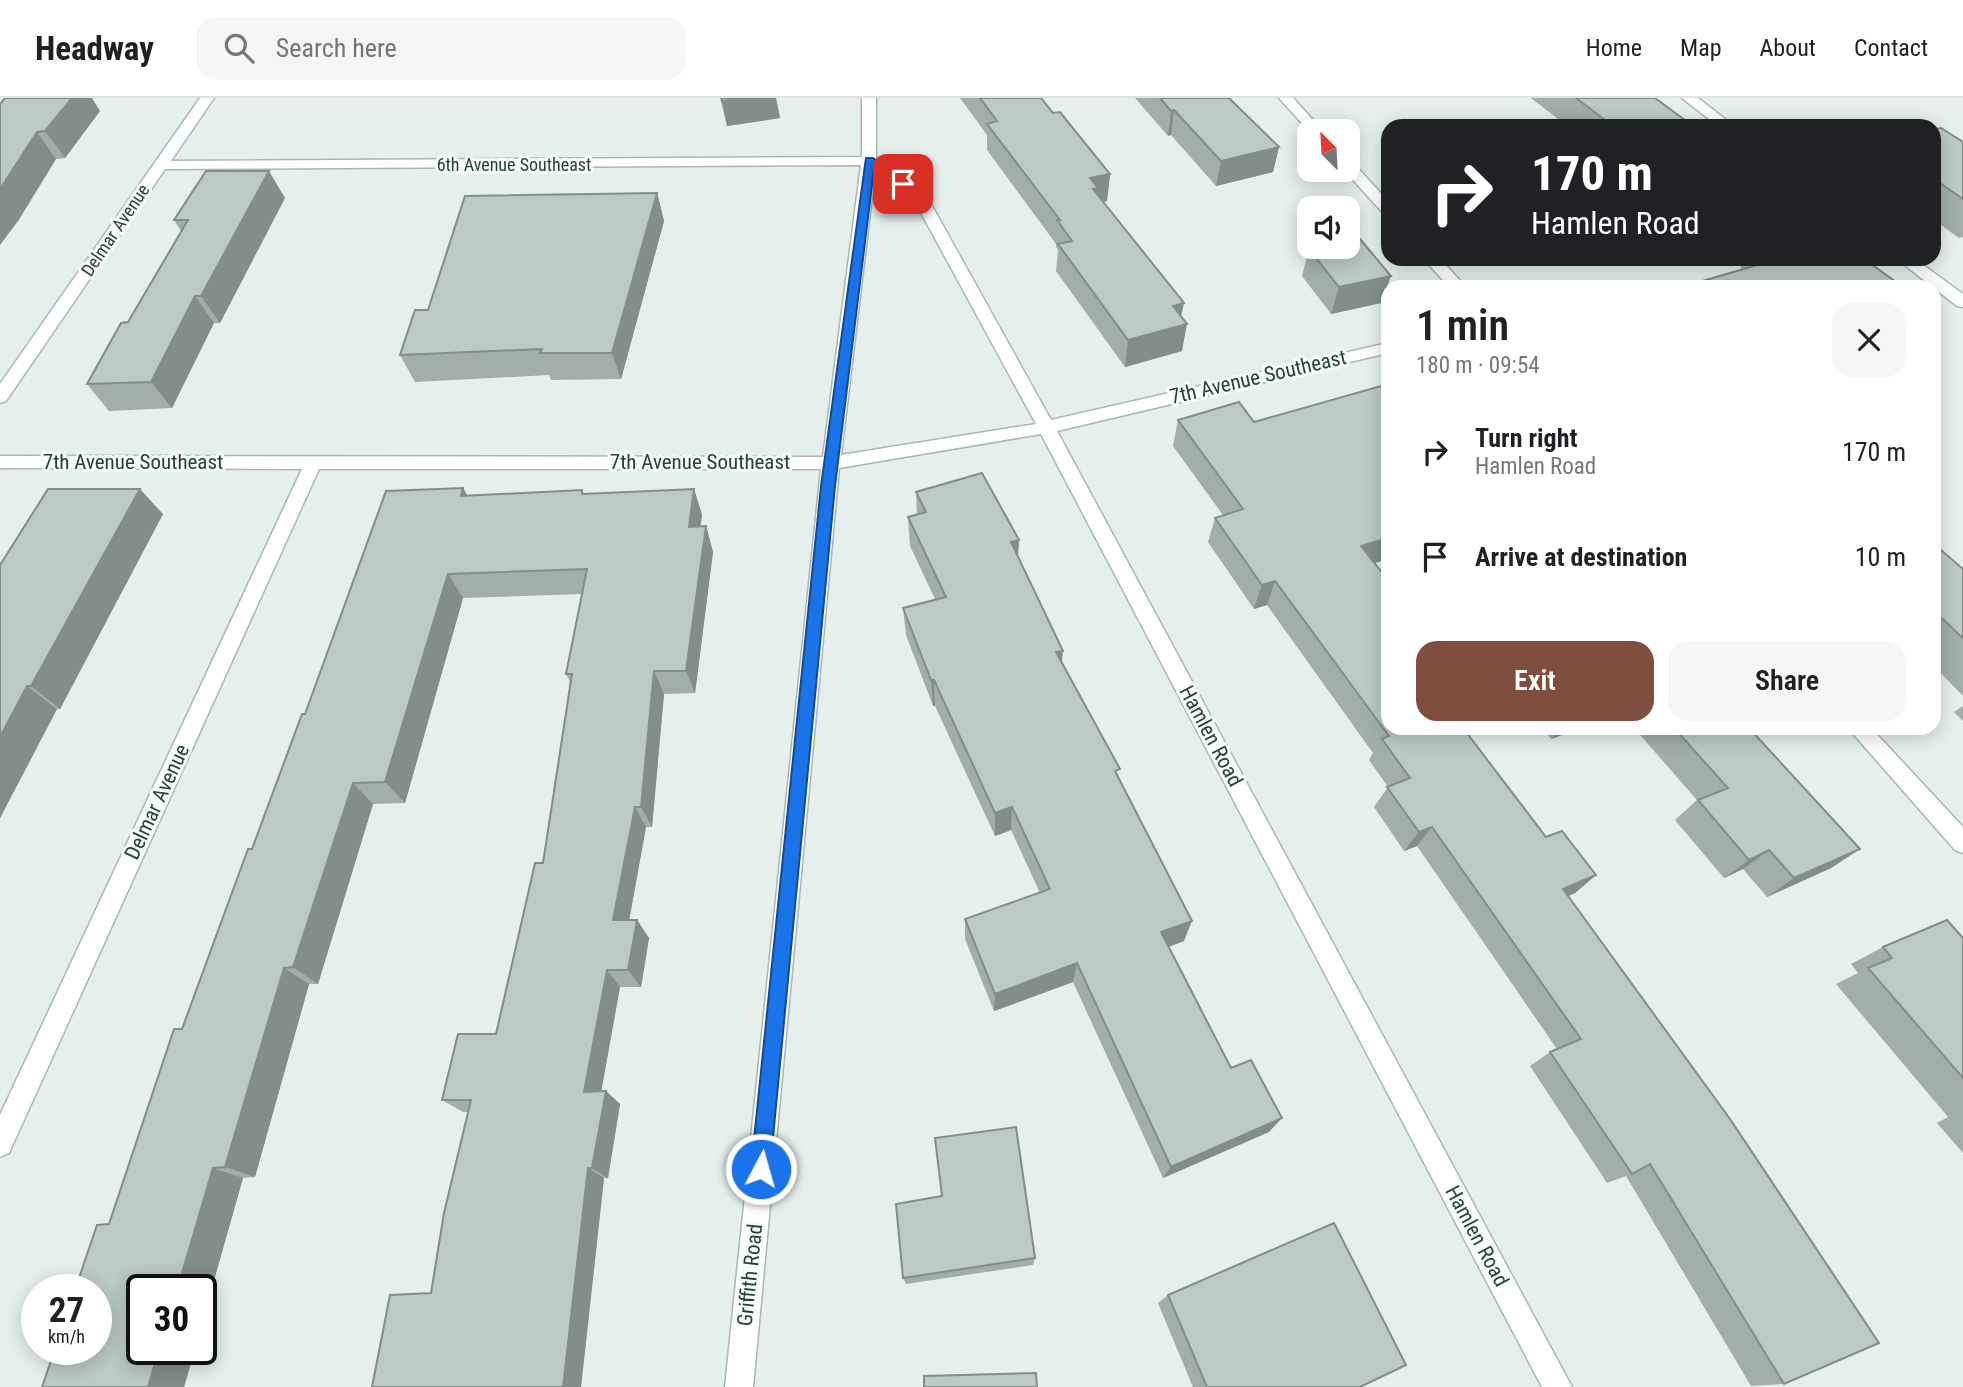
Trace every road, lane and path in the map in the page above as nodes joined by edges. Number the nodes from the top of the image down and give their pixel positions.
1 (207, 98) edge
2 (869, 98) edge
3 (1286, 98) edge
4 (1689, 98) edge
5 (1305, 119) edge
6 (1718, 119) edge
7 (869, 161) junction
8 (159, 165) junction
9 (1360, 179) edge
10 (1381, 202) edge
11 (1438, 266) edge
12 (1914, 266) edge
13 (1452, 280) edge
14 (1933, 280) edge
15 (1941, 286) edge
16 (1963, 302) edge
17 (1381, 350) edge
18 (0, 397) edge
19 (1045, 427) junction
20 (314, 461) junction
21 (0, 462) edge
22 (831, 463) junction
23 (1864, 735) edge
24 (1963, 843) edge
25 (0, 1144) edge
26 (739, 1387) edge
27 (1558, 1387) edge

1 - 8 street, Delmar Avenue
2 - 7 street
3 - 5 street
4 - 6 street
7 - 8 street, 6th Avenue Southeast
7 - 19 street, Hamlen Road
7 - 22 street, Griffith Road
8 - 18 street, Delmar Avenue
9 - 10 street
11 - 13 street
12 - 14 street
15 - 16 street
17 - 19 street, 7th Avenue Southeast
19 - 22 street, 7th Avenue Southeast
19 - 27 street, Hamlen Road
20 - 21 street, 7th Avenue Southeast
20 - 22 street, 7th Avenue Southeast
20 - 25 street, Delmar Avenue
22 - 26 street, Griffith Road
23 - 24 street

